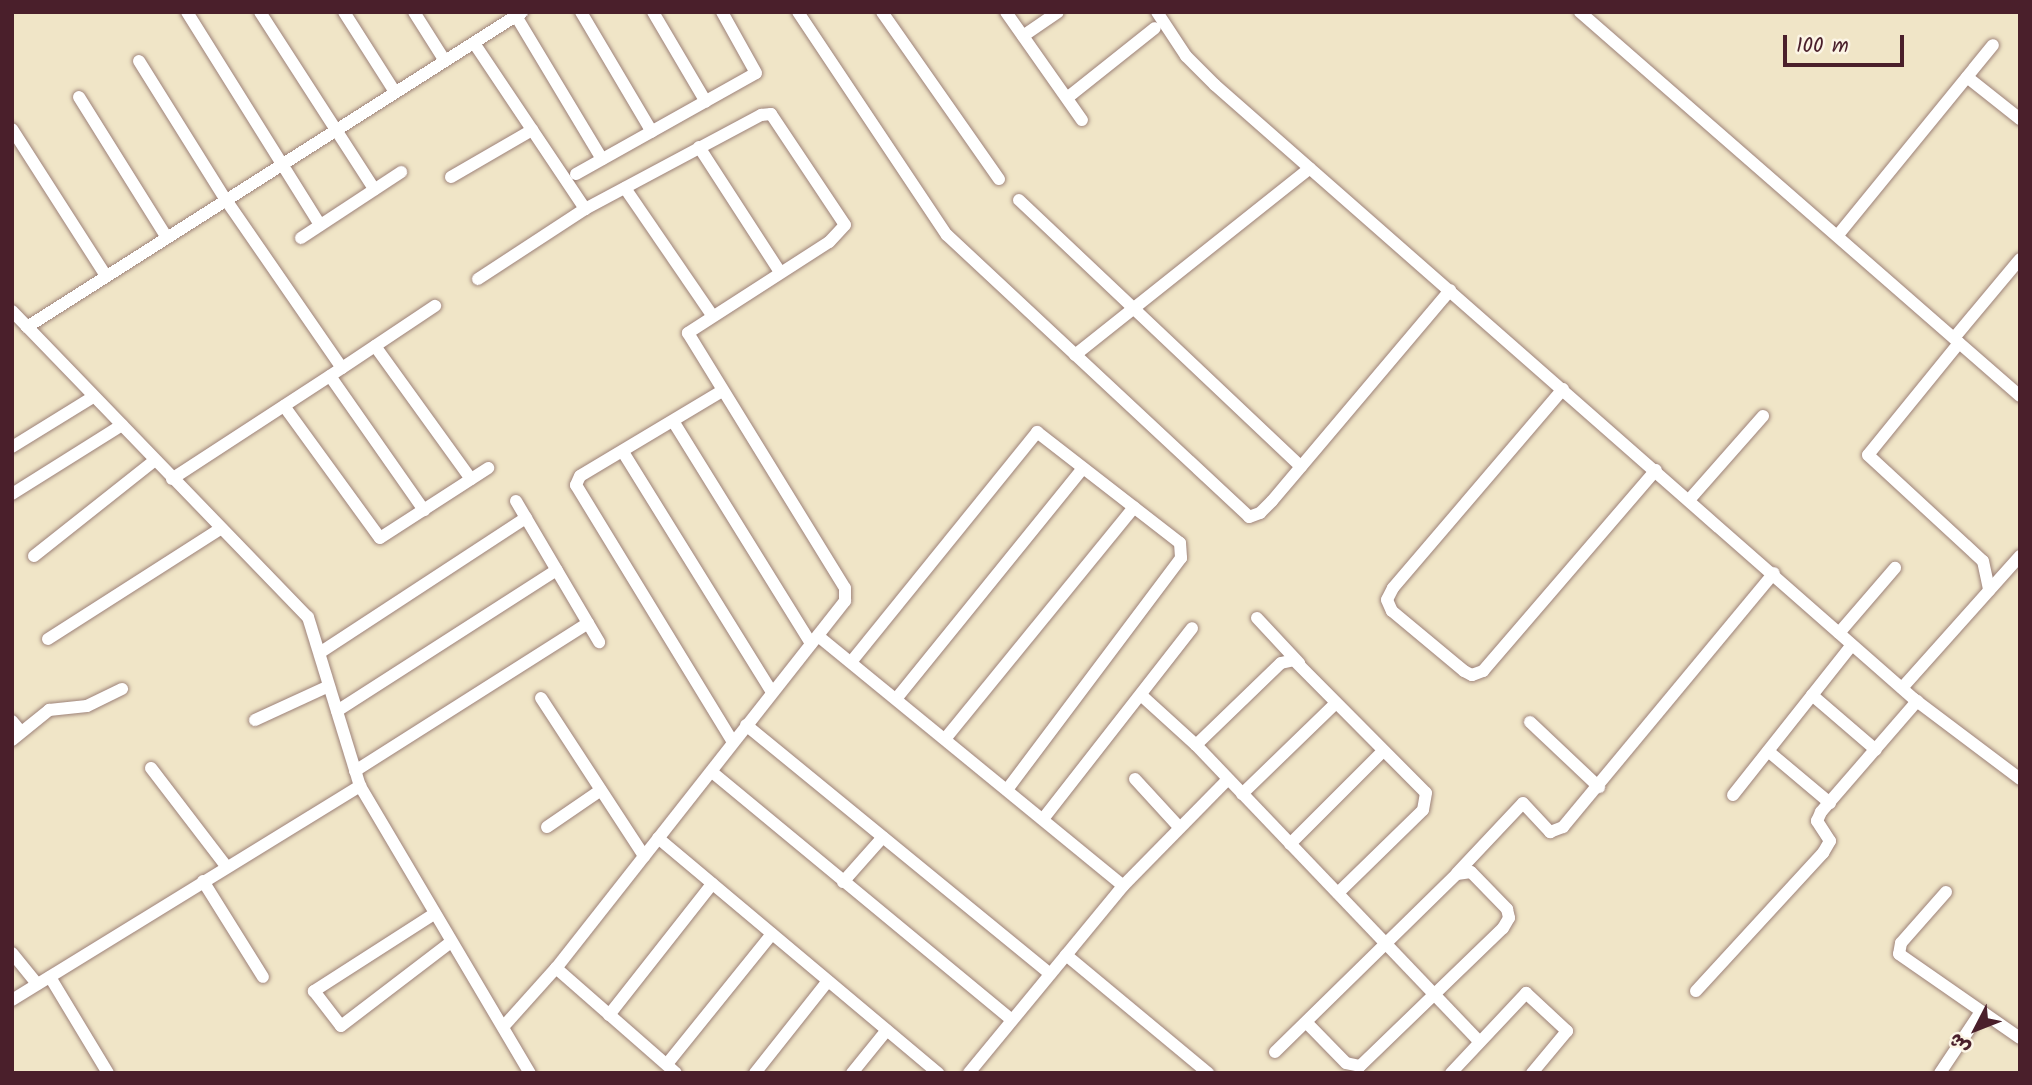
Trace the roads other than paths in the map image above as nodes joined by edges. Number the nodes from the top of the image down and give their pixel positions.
1 (187, 12) edge
2 (260, 12) edge
3 (344, 12) edge
4 (414, 12) edge
5 (581, 12) edge
6 (653, 12) edge
7 (722, 12) edge
8 (798, 12) edge
9 (882, 12) edge
10 (1006, 12) edge
11 (1058, 12) edge
12 (1157, 12) edge
13 (1580, 12) edge
14 (510, 16) edge
15 (1155, 28) dead end
16 (1023, 36) junction
17 (474, 43) junction
18 (1993, 45) dead end
19 (139, 61) dead end
20 (445, 61) junction
21 (1967, 77) junction
22 (395, 92) junction
23 (79, 97) dead end
24 (1067, 98) junction
25 (706, 102) junction
26 (2020, 119) edge
27 (1082, 120) dead end
28 (337, 130) junction
29 (532, 130) junction
30 (652, 132) junction
31 (14, 134) edge
32 (699, 147) junction
33 (602, 159) junction
34 (284, 163) junction
35 (1310, 168) junction
36 (401, 172) dead end
37 (576, 174) dead end
38 (452, 177) dead end
39 (999, 179) dead end
40 (625, 188) junction
41 (374, 189) junction
42 (1019, 200) dead end
43 (226, 201) junction
44 (585, 209) junction
45 (320, 225) junction
46 (1838, 235) junction
47 (167, 238) junction
48 (300, 238) dead end
49 (2020, 259) edge
50 (780, 272) junction
51 (106, 276) junction
52 (478, 279) dead end
53 (1450, 290) junction
54 (435, 306) dead end
55 (1133, 309) junction
56 (12, 311) edge
57 (712, 315) junction
58 (27, 327) junction
59 (1957, 340) junction
60 (376, 346) junction
61 (1075, 355) junction
62 (342, 368) junction
63 (330, 376) junction
64 (1563, 389) junction
65 (722, 391) junction
66 (2020, 396) edge
67 (93, 397) junction
68 (284, 406) junction
69 (1763, 416) dead end
70 (673, 421) junction
71 (122, 425) junction
72 (12, 447) edge
73 (623, 452) junction
74 (155, 460) junction
75 (1301, 467) junction
76 (488, 468) dead end
77 (1083, 468) junction
78 (1656, 470) junction
79 (172, 479) junction
80 (471, 479) junction
81 (12, 494) edge
82 (1689, 500) junction
83 (516, 501) dead end
84 (1134, 507) junction
85 (424, 510) junction
86 (526, 518) junction
87 (220, 529) junction
88 (34, 556) dead end
89 (2020, 556) edge
90 (1895, 568) dead end
91 (557, 570) junction
92 (1774, 573) junction
93 (1989, 590) junction
94 (1257, 618) dead end
95 (588, 623) junction
96 (1192, 628) dead end
97 (1839, 633) junction
98 (48, 639) dead end
99 (814, 640) junction
100 (600, 642) dead end
101 (1852, 645) junction
102 (321, 652) junction
103 (851, 662) junction
104 (1299, 663) junction
105 (329, 686) junction
106 (1902, 688) junction
107 (122, 690) dead end
108 (772, 692) junction
109 (1141, 695) junction
110 (1812, 695) junction
111 (541, 698) dead end
112 (897, 699) junction
113 (1917, 701) junction
114 (1335, 704) junction
115 (337, 711) junction
116 (255, 720) dead end
117 (12, 721) edge
118 (1530, 722) dead end
119 (746, 725) junction
120 (17, 736) edge
121 (945, 739) junction
122 (733, 742) junction
123 (1196, 745) junction
124 (1876, 750) junction
125 (1383, 751) junction
126 (1768, 751) junction
127 (150, 768) dead end
128 (355, 771) junction
129 (712, 772) junction
130 (1135, 779) dead end
131 (1227, 779) junction
132 (2020, 779) edge
133 (360, 786) junction
134 (1599, 787) junction
135 (601, 790) junction
136 (1007, 790) junction
137 (1242, 794) junction
138 (1733, 795) dead end
139 (1830, 803) junction
140 (1043, 819) junction
141 (547, 827) dead end
142 (1179, 827) junction
143 (883, 837) junction
144 (658, 838) junction
145 (1290, 844) junction
146 (644, 856) junction
147 (226, 866) junction
148 (1452, 878) junction
149 (203, 881) junction
150 (843, 882) junction
151 (712, 884) junction
152 (1123, 886) junction
153 (1947, 892) dead end
154 (1338, 893) junction
155 (434, 914) junction
156 (772, 934) junction
157 (450, 942) junction
158 (1386, 943) junction
159 (12, 953) edge
160 (1066, 955) junction
161 (556, 968) junction
162 (1050, 974) junction
163 (50, 977) junction
164 (263, 977) dead end
165 (828, 981) junction
166 (37, 984) junction
167 (1696, 991) dead end
168 (1436, 995) junction
169 (12, 1000) edge
170 (1980, 1013) junction
171 (609, 1016) junction
172 (1012, 1020) junction
173 (1306, 1022) junction
174 (503, 1027) junction
175 (887, 1030) junction
176 (2020, 1038) edge
177 (1478, 1040) junction
178 (1275, 1052) dead end
179 (1351, 1068) edge
180 (671, 1069) edge
181 (108, 1073) edge
182 (530, 1073) edge
183 (755, 1073) edge
184 (852, 1073) edge
185 (939, 1073) edge
186 (969, 1073) edge
187 (1208, 1073) edge
188 (1451, 1073) edge
189 (1532, 1073) edge
190 (1941, 1073) edge

1 - 34 street
2 - 28 street
3 - 22 street
4 - 20 street
5 - 30 street
6 - 25 street
7 - 25 street
8 - 61 street
9 - 39 street
10 - 16 street
11 - 16 street
12 - 35 street
13 - 46 street
14 - 17 street
14 - 33 street
15 - 24 street
16 - 24 street
17 - 20 street
17 - 29 street
18 - 21 street
19 - 43 street
20 - 22 street
21 - 26 street
21 - 46 street
22 - 28 street
23 - 47 street
24 - 27 street
25 - 30 street
28 - 34 street
28 - 41 street
29 - 38 street
29 - 44 street
30 - 33 street
31 - 51 street
32 - 40 street
32 - 50 street
32 - 50 street
33 - 37 street
34 - 43 street
34 - 45 street
35 - 53 street
35 - 55 street
36 - 41 street
40 - 44 street
40 - 57 street
41 - 45 street
42 - 55 street
43 - 47 street
43 - 62 street
44 - 52 street
45 - 48 street
46 - 59 street
47 - 51 street
49 - 59 street
50 - 57 street
51 - 58 street
53 - 64 street
53 - 75 street
54 - 60 street
55 - 61 street
55 - 75 street
56 - 58 street
57 - 65 street
58 - 67 street
59 - 66 street
59 - 93 street
60 - 62 street
60 - 80 street
61 - 75 street
62 - 63 street
63 - 68 street
63 - 85 street
64 - 78 street
64 - 78 street
65 - 70 street
65 - 99 street
67 - 71 street
67 - 72 street
68 - 79 street
68 - 85 street
69 - 82 street
70 - 73 street
70 - 99 street
71 - 74 street
71 - 81 street
73 - 108 street
73 - 122 street
74 - 79 street
74 - 88 street
76 - 80 street
77 - 84 street
77 - 103 street
77 - 112 street
78 - 82 street
79 - 87 street
80 - 85 street
82 - 92 street
83 - 86 street
84 - 121 street
84 - 136 street
86 - 91 street
86 - 102 street
87 - 98 street
87 - 102 street
89 - 93 street
90 - 97 street
91 - 95 street
91 - 115 street
92 - 97 street
92 - 134 street
93 - 106 street
94 - 104 street
95 - 100 street
95 - 128 street
96 - 109 street
97 - 101 street
99 - 103 street
99 - 108 street
101 - 106 street
101 - 110 street
102 - 105 street
103 - 112 street
104 - 114 street
104 - 123 street
105 - 115 street
105 - 116 street
106 - 113 street
107 - 120 street
108 - 119 street
109 - 123 street
109 - 140 street
110 - 124 street
110 - 126 street
111 - 135 street
112 - 121 street
113 - 124 street
113 - 132 street
114 - 125 street
114 - 137 street
115 - 128 street
117 - 120 street
118 - 134 street
119 - 122 street
119 - 143 street
121 - 136 street
122 - 129 street
123 - 131 street
124 - 139 street
125 - 145 street
125 - 154 street
126 - 138 street
126 - 139 street
127 - 147 street
128 - 133 street
129 - 144 street
129 - 150 street
130 - 142 street
131 - 137 street
131 - 142 street
133 - 147 street
133 - 155 street
134 - 148 street
135 - 141 street
135 - 146 street
136 - 140 street
137 - 145 street
139 - 167 street
140 - 152 street
142 - 152 street
143 - 150 street
143 - 162 street
144 - 146 street
144 - 151 street
145 - 154 street
146 - 161 street
147 - 149 street
148 - 158 street
148 - 168 street
149 - 163 street
149 - 164 street
150 - 172 street
151 - 156 street
151 - 171 street
152 - 160 street
153 - 170 street
154 - 158 street
155 - 157 street
155 - 157 street
156 - 165 street
156 - 180 street
157 - 174 street
158 - 168 street
158 - 173 street
159 - 166 street
160 - 162 street
160 - 187 street
161 - 171 street
161 - 174 street
162 - 172 street
163 - 166 street
163 - 181 street
165 - 175 street
165 - 183 street
166 - 169 street
168 - 177 street
168 - 179 street
170 - 176 street
170 - 190 street
171 - 180 street
172 - 186 street
173 - 178 street
173 - 179 street
174 - 182 street
175 - 184 street
175 - 185 street
177 - 188 street
177 - 189 street

